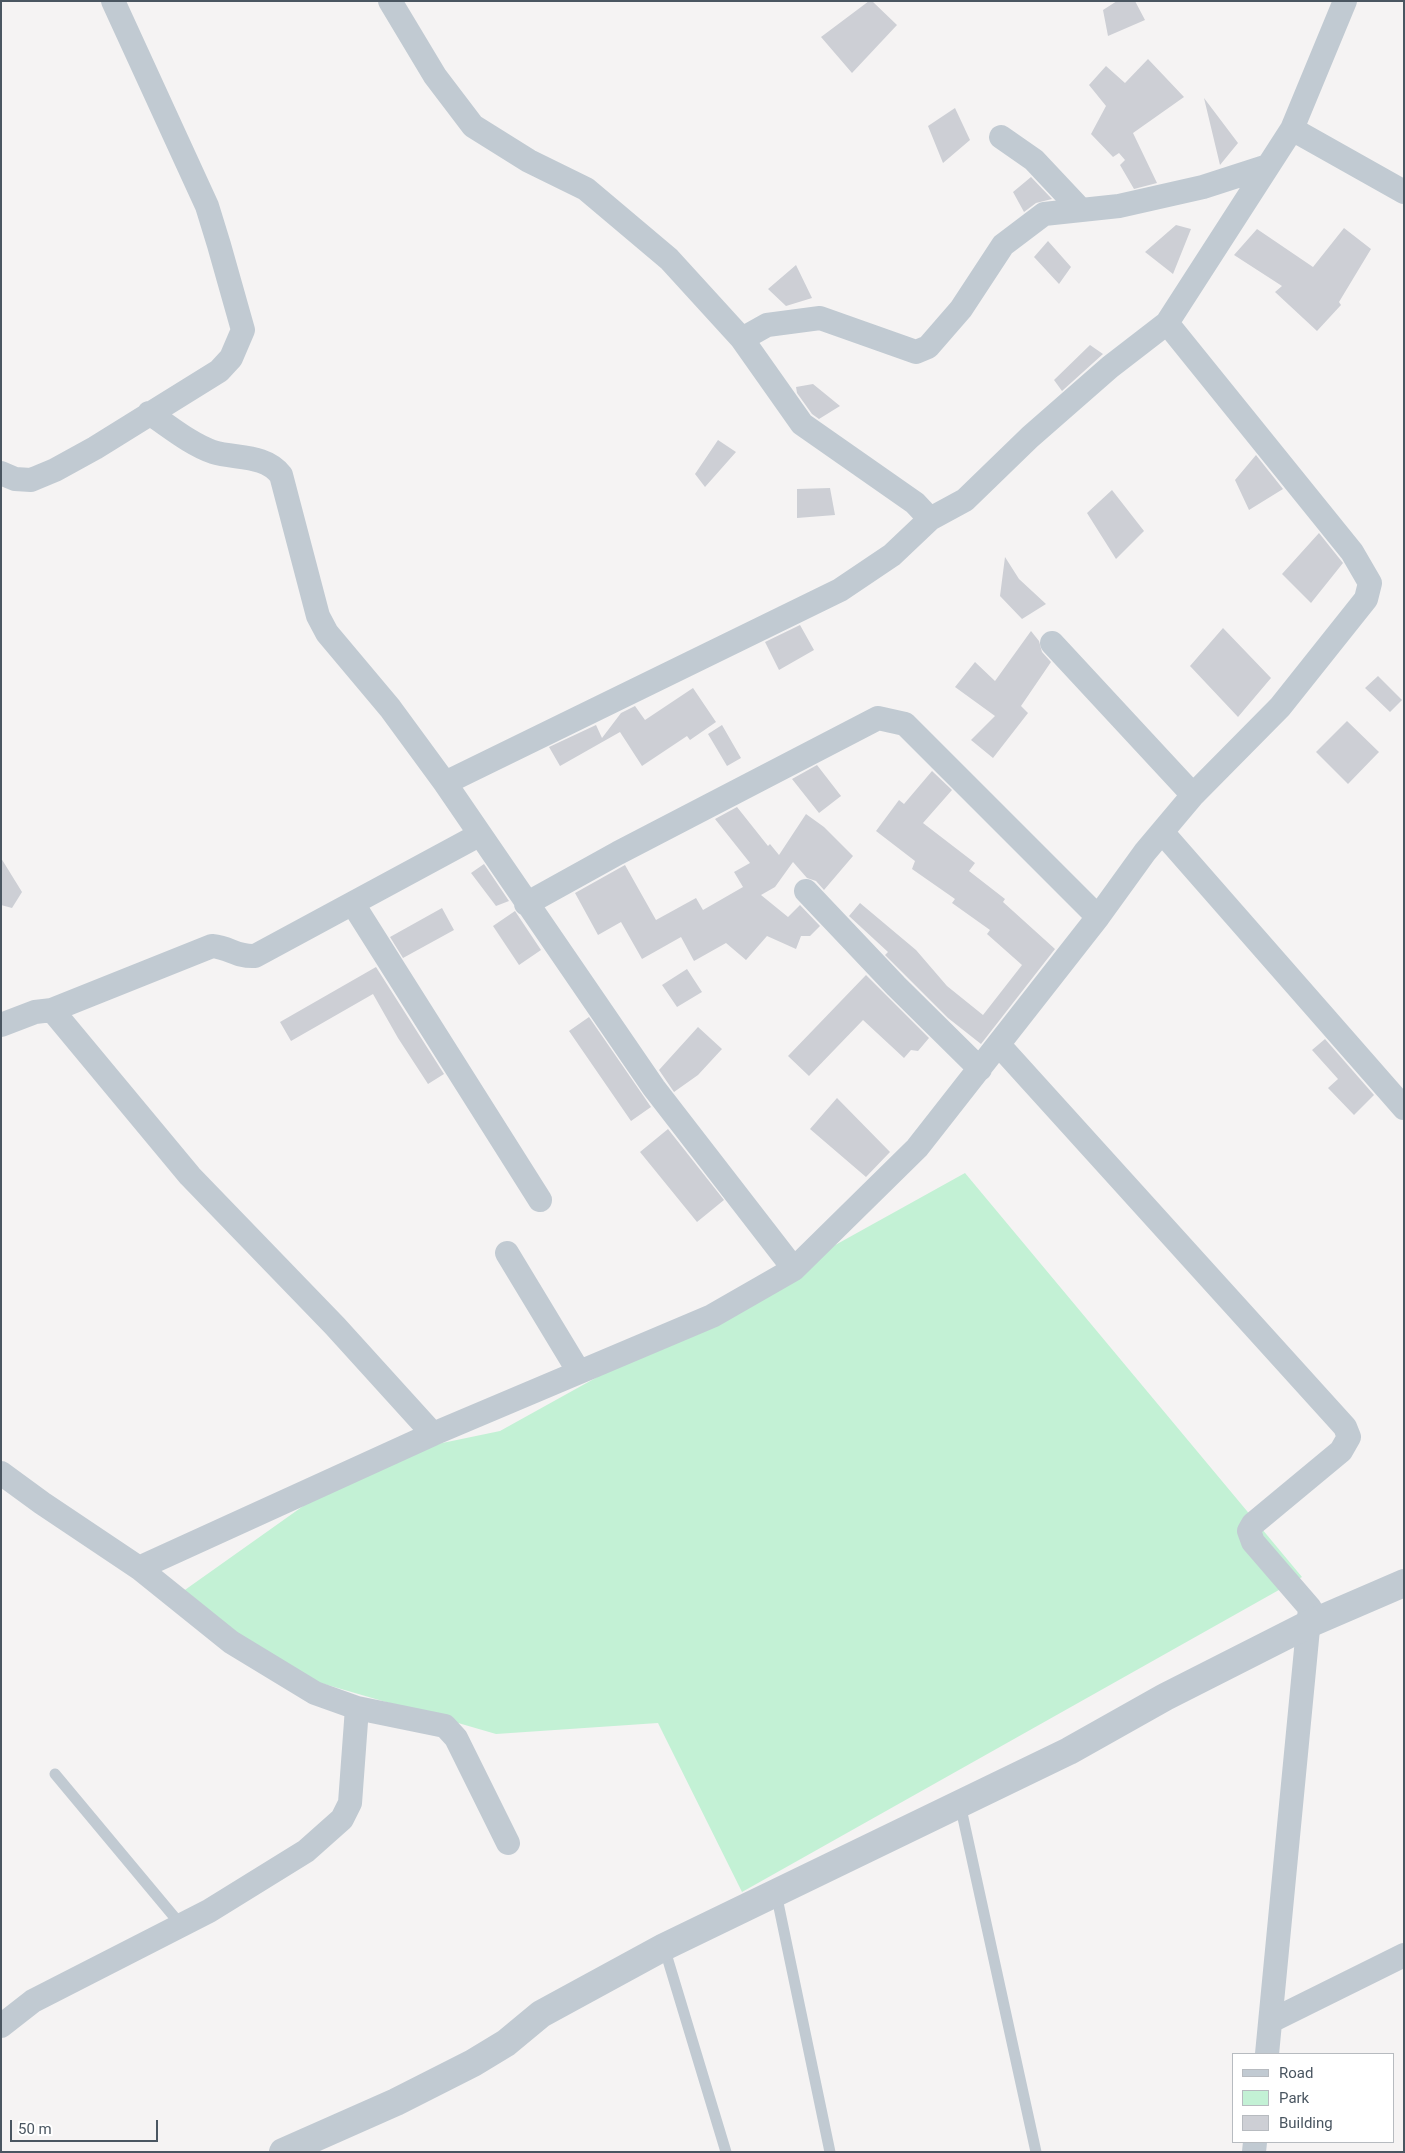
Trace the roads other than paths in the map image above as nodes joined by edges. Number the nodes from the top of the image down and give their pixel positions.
1 (113, 1) edge
2 (390, 1) edge
3 (1345, 1) edge
4 (1292, 129) junction
5 (1001, 137) dead end
6 (1268, 166) junction
7 (1404, 192) edge
8 (1081, 210) junction
9 (1167, 323) junction
10 (742, 339) junction
11 (149, 413) junction
12 (1, 473) edge
13 (930, 519) junction
14 (1052, 643) dead end
15 (445, 783) junction
16 (1192, 795) junction
17 (1162, 832) junction
18 (479, 834) junction
19 (806, 891) dead end
20 (353, 904) junction
21 (526, 904) junction
22 (1098, 917) junction
23 (52, 1010) junction
24 (1, 1025) edge
25 (999, 1044) junction
26 (980, 1069) junction
27 (1404, 1108) edge
28 (540, 1200) dead end
29 (507, 1253) dead end
30 (794, 1269) junction
31 (579, 1372) junction
32 (433, 1434) junction
33 (1, 1473) edge
34 (140, 1568) junction
35 (1404, 1583) edge
36 (1309, 1624) junction
37 (357, 1708) junction
38 (55, 1774) dead end
39 (960, 1804) junction
40 (508, 1843) dead end
41 (776, 1893) junction
42 (181, 1925) junction
43 (664, 1947) junction
44 (1404, 1955) edge
45 (1271, 2021) junction
46 (1, 2026) edge
47 (1267, 2053) edge
48 (283, 2152) edge
49 (726, 2152) edge
50 (830, 2152) edge
51 (1036, 2152) edge

1 - 11 street
2 - 10 street
3 - 4 street
4 - 6 street
4 - 7 street
5 - 8 street
6 - 8 street
6 - 9 street
8 - 10 street
9 - 13 street
9 - 16 street
10 - 13 street
11 - 12 street
11 - 15 street
13 - 15 street
14 - 16 street
15 - 18 street
16 - 17 street
17 - 22 street
17 - 27 street
18 - 20 street
18 - 21 street
19 - 26 street
20 - 23 street
20 - 28 street
21 - 22 street
21 - 30 street
22 - 25 street
23 - 24 street
23 - 32 street
25 - 26 street
25 - 36 street
26 - 30 street
29 - 31 street
30 - 31 street
31 - 32 street
32 - 34 street
33 - 34 street
34 - 37 street
35 - 36 street
36 - 39 street
36 - 45 street
37 - 40 street
37 - 42 street
38 - 42 lane
39 - 41 street
39 - 51 lane
41 - 43 street
41 - 50 lane
42 - 46 street
43 - 48 street
43 - 49 lane
44 - 45 street
45 - 47 street

